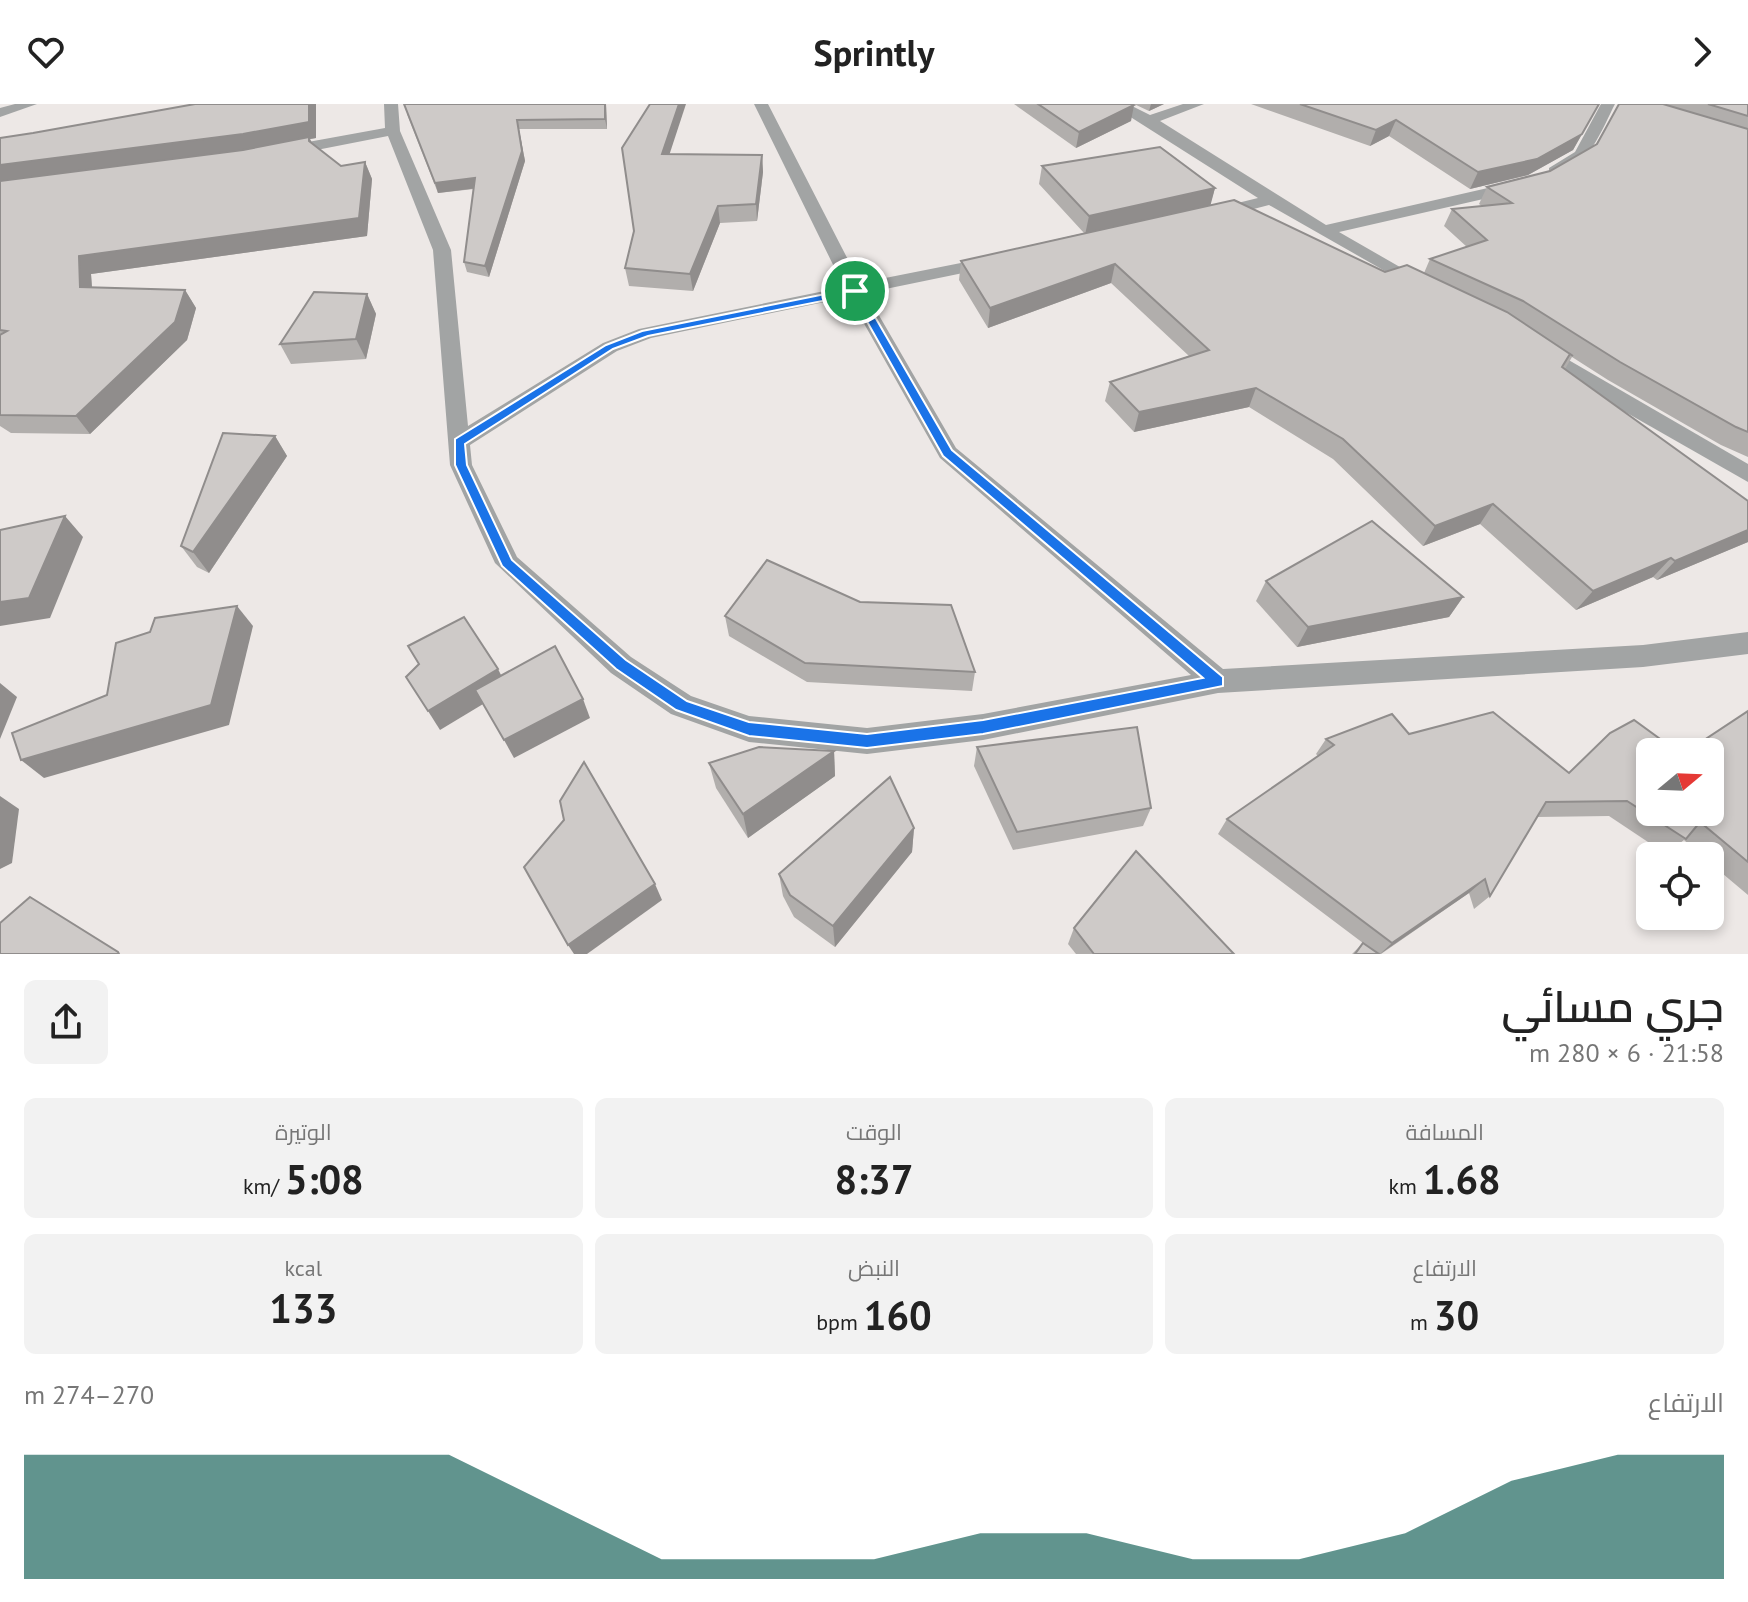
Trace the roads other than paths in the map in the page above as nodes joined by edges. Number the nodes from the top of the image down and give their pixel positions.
1 (30, 104) edge
2 (391, 104) edge
3 (761, 104) edge
4 (1117, 104) edge
5 (1197, 104) edge
6 (1608, 104) edge
7 (0, 113) edge
8 (1149, 120) junction
9 (393, 131) junction
10 (266, 155) edge
11 (1271, 200) junction
12 (1198, 218) edge
13 (1325, 230) junction
14 (1003, 259) edge
15 (855, 291) junction
16 (1440, 295) edge
17 (1528, 341) edge
18 (461, 465) junction
19 (1748, 474) edge
20 (1748, 643) edge
21 (1218, 681) junction

1 - 7 street
2 - 9 street
3 - 15 street
4 - 8 street
5 - 8 street
6 - 13 street
8 - 11 street
9 - 10 street
9 - 18 street
11 - 12 street
11 - 13 street
13 - 16 street
14 - 15 street
15 - 18 street
15 - 21 street
17 - 19 street
18 - 21 street
20 - 21 street

